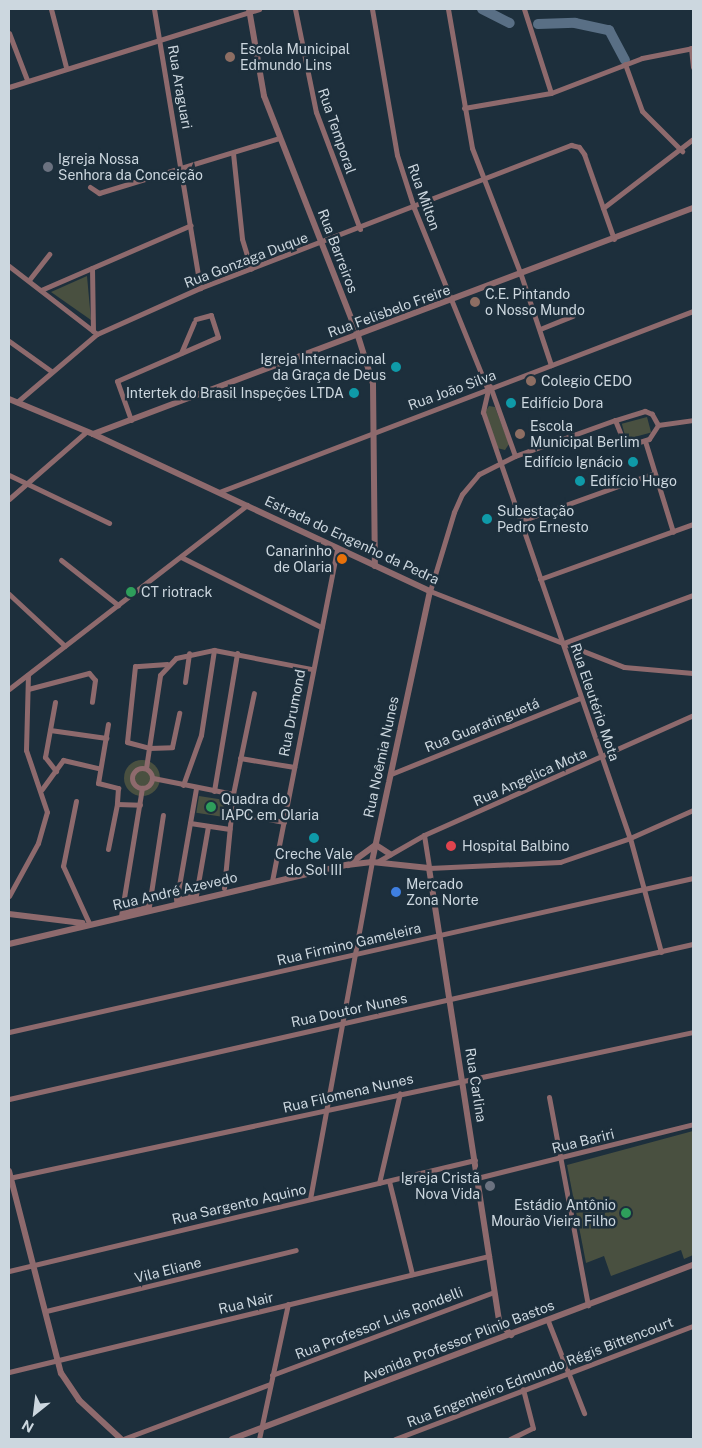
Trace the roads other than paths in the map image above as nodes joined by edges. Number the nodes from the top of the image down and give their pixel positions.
1 (51, 9) edge
2 (154, 9) edge
3 (259, 9) edge
4 (295, 9) edge
5 (372, 9) edge
6 (448, 9) edge
7 (524, 9) edge
8 (249, 10) edge
9 (9, 33) edge
10 (160, 38) junction
11 (692, 48) edge
12 (625, 64) junction
13 (66, 67) junction
14 (693, 67) edge
15 (27, 80) junction
16 (9, 87) edge
17 (551, 93) junction
18 (464, 108) junction
19 (279, 138) junction
20 (693, 139) edge
21 (682, 150) junction
22 (233, 153) junction
23 (182, 168) junction
24 (483, 180) junction
25 (90, 187) dead end
26 (414, 208) junction
27 (603, 208) junction
28 (693, 208) edge
29 (191, 224) junction
30 (360, 229) junction
31 (614, 239) junction
32 (322, 244) junction
33 (49, 254) dead end
34 (9, 266) edge
35 (92, 268) junction
36 (251, 270) junction
37 (521, 275) junction
38 (29, 280) junction
39 (200, 288) junction
40 (42, 290) junction
41 (452, 301) junction
42 (693, 311) edge
43 (573, 316) dead end
44 (540, 329) junction
45 (95, 332) junction
46 (358, 336) junction
47 (9, 341) edge
48 (181, 353) junction
49 (551, 365) junction
50 (52, 371) junction
51 (488, 387) junction
52 (9, 399) edge
53 (17, 402) junction
54 (486, 404) junction
55 (499, 406) junction
56 (131, 420) junction
57 (615, 420) junction
58 (693, 420) edge
59 (658, 425) junction
60 (372, 432) junction
61 (90, 433) junction
62 (645, 441) junction
63 (515, 456) junction
64 (501, 461) junction
65 (654, 473) junction
66 (9, 475) edge
67 (28, 483) junction
68 (219, 492) junction
69 (9, 499) edge
70 (247, 505) junction
71 (521, 521) junction
72 (109, 523) dead end
73 (693, 524) edge
74 (673, 532) junction
75 (337, 549) junction
76 (181, 557) junction
77 (61, 560) dead end
78 (375, 566) junction
79 (540, 579) junction
80 (430, 591) junction
81 (9, 594) edge
82 (693, 595) edge
83 (118, 605) junction
84 (321, 627) junction
85 (563, 641) junction
86 (65, 646) junction
87 (214, 650) junction
88 (189, 653) junction
89 (237, 653) junction
90 (167, 664) junction
91 (312, 669) junction
92 (693, 672) edge
93 (28, 675) junction
94 (184, 682) dead end
95 (28, 689) junction
96 (9, 690) edge
97 (254, 693) dead end
98 (580, 698) junction
99 (55, 702) dead end
100 (92, 702) dead end
101 (179, 712) dead end
102 (693, 715) edge
103 (108, 724) dead end
104 (50, 730) junction
105 (106, 738) junction
106 (149, 748) junction
107 (602, 757) junction
108 (240, 758) junction
109 (294, 767) junction
110 (98, 768) dead end
111 (146, 768) junction
112 (56, 770) junction
113 (391, 774) junction
114 (153, 778) junction
115 (183, 785) junction
116 (142, 788) junction
117 (196, 788) junction
118 (42, 789) junction
119 (214, 791) junction
120 (233, 794) junction
121 (76, 801) dead end
122 (117, 804) junction
123 (140, 805) junction
124 (693, 810) edge
125 (231, 812) junction
126 (163, 815) dead end
127 (284, 822) junction
128 (190, 823) junction
129 (208, 826) junction
130 (230, 829) junction
131 (424, 835) junction
132 (630, 838) junction
133 (376, 845) junction
134 (108, 849) dead end
135 (390, 854) junction
136 (374, 862) junction
137 (347, 866) junction
138 (429, 868) junction
139 (693, 878) edge
140 (272, 881) junction
141 (224, 888) dead end
142 (644, 889) junction
143 (9, 896) edge
144 (176, 901) junction
145 (9, 914) edge
146 (122, 914) junction
147 (88, 924) junction
148 (439, 935) junction
149 (9, 944) edge
150 (693, 944) edge
151 (357, 952) junction
152 (661, 952) junction
153 (450, 1000) junction
154 (343, 1022) junction
155 (9, 1032) edge
156 (693, 1032) edge
157 (462, 1079) junction
158 (400, 1093) junction
159 (549, 1097) dead end
160 (9, 1098) edge
161 (324, 1110) junction
162 (693, 1124) edge
163 (560, 1158) junction
164 (475, 1160) junction
165 (9, 1170) edge
166 (10, 1178) edge
167 (478, 1178) junction
168 (389, 1180) junction
169 (379, 1183) junction
170 (310, 1199) junction
171 (296, 1250) dead end
172 (489, 1256) junction
173 (34, 1265) junction
174 (693, 1265) edge
175 (9, 1271) edge
176 (412, 1274) junction
177 (494, 1292) junction
178 (288, 1304) junction
179 (588, 1305) junction
180 (46, 1311) junction
181 (548, 1321) junction
182 (693, 1326) edge
183 (511, 1335) junction
184 (58, 1359) junction
185 (9, 1372) edge
186 (568, 1372) junction
187 (272, 1374) junction
188 (270, 1384) junction
189 (523, 1390) junction
190 (584, 1413) dead end
191 (261, 1427) junction
192 (122, 1439) edge
193 (232, 1439) edge
194 (259, 1439) edge
195 (394, 1439) edge
196 (510, 1439) edge

1 - 13 street
2 - 10 street, Rua Araguari
3 - 8 street
4 - 30 street, Rua Temporal
5 - 26 street, Rua Milton
6 - 18 street
7 - 17 street
8 - 10 street
8 - 19 street, Rua Barreiros
9 - 15 street
10 - 13 street
10 - 23 street, Rua Araguari
11 - 12 street
11 - 14 street
12 - 17 street
12 - 21 street
13 - 15 street
15 - 16 street
17 - 18 street
18 - 24 street
19 - 22 street
19 - 32 street, Rua Barreiros
20 - 21 street
21 - 27 street
22 - 23 street
22 - 36 street
23 - 25 street
23 - 29 street, Rua Araguari
24 - 26 street, Rua Gonzaga Duque
24 - 27 street, Rua Gonzaga Duque
24 - 37 street
26 - 30 street, Rua Gonzaga Duque
26 - 41 street, Rua Milton
27 - 31 street
28 - 31 street, Rua Felisbelo Freire
29 - 35 street
29 - 39 street, Rua Araguari
30 - 32 street, Rua Gonzaga Duque
31 - 37 street, Rua Felisbelo Freire
32 - 36 street, Rua Gonzaga Duque
32 - 46 street, Rua Barreiros
33 - 38 street
34 - 38 street
35 - 40 street
35 - 45 street
36 - 39 street, Rua Gonzaga Duque
37 - 41 street, Rua Felisbelo Freire
37 - 44 street
38 - 40 street
39 - 45 street, Rua Gonzaga Duque
40 - 45 street
41 - 46 street, Rua Felisbelo Freire
41 - 51 street, Rua Milton
42 - 49 street, Rua João Silva
43 - 44 street
44 - 49 street
45 - 50 street, Rua Gonzaga Duque
46 - 56 street, Rua Felisbelo Freire
46 - 60 street, Rua Barreiros
47 - 50 street
48 - 48 street
48 - 56 street
49 - 51 street, Rua João Silva
50 - 53 street, Rua Gonzaga Duque
51 - 54 street, Rua Eleutério Mota
51 - 55 street, Rua Milton
51 - 60 street, Rua João Silva
52 - 53 street, Estrada do Engenho da Pedra
53 - 61 street, Estrada do Engenho da Pedra
54 - 55 street
54 - 64 street, Rua Eleutério Mota
55 - 63 street, Rua Milton
56 - 61 street, Rua Felisbelo Freire
57 - 59 street, Rua Noêmia Nunes
57 - 62 street
57 - 63 street, Rua Noêmia Nunes
58 - 59 street
59 - 62 street
60 - 68 street, Rua João Silva
60 - 78 street, Rua Barreiros
61 - 67 street
61 - 68 street, Estrada do Engenho da Pedra
62 - 65 street
63 - 64 street, Rua Noêmia Nunes
64 - 71 street, Rua Eleutério Mota
64 - 80 street, Rua Noêmia Nunes
65 - 71 street
65 - 74 street
66 - 67 street
67 - 69 street
67 - 72 street
68 - 70 street, Estrada do Engenho da Pedra
70 - 75 street, Estrada do Engenho da Pedra
70 - 76 street
71 - 79 street, Rua Eleutério Mota
73 - 74 street
74 - 79 street
75 - 78 street, Estrada do Engenho da Pedra
75 - 84 street, Rua Drumond
76 - 83 street
76 - 84 street
77 - 83 street
78 - 80 street, Estrada do Engenho da Pedra
79 - 85 street, Rua Eleutério Mota
80 - 85 street, Estrada do Engenho da Pedra
80 - 113 street, Rua Noêmia Nunes
81 - 86 street
82 - 85 street
83 - 86 street
84 - 91 street, Rua Drumond
85 - 92 street, Estrada do Engenho da Pedra
85 - 98 street, Rua Eleutério Mota
86 - 93 street
87 - 88 street
87 - 89 street
87 - 115 street
88 - 90 street
88 - 94 street
89 - 91 street
89 - 119 street
90 - 106 street
90 - 106 street
91 - 109 street, Rua Drumond
93 - 95 street
93 - 96 street
95 - 100 street
95 - 118 street
97 - 108 street
98 - 107 street, Rua Eleutério Mota
98 - 113 street, Rua Guaratinguetá
99 - 104 street
101 - 106 street
102 - 107 street, Rua Angelica Mota
103 - 105 street
104 - 105 street
104 - 112 street
105 - 122 street
106 - 111 street
107 - 131 street, Rua Angelica Mota
107 - 132 street, Rua Eleutério Mota
108 - 109 street
108 - 120 street
109 - 127 street, Rua Drumond
110 - 112 street
111 - 114 street
111 - 116 street
112 - 118 street
113 - 133 street, Rua Noêmia Nunes
114 - 115 street
114 - 116 street
115 - 117 street
116 - 123 street
117 - 119 street
117 - 128 street
118 - 143 street
119 - 120 street
120 - 125 street
121 - 147 street
122 - 123 street
122 - 134 street
123 - 146 street
124 - 132 street
125 - 127 street
125 - 130 street
126 - 146 street
127 - 140 street, Rua Drumond
128 - 129 street
128 - 144 street
129 - 130 street
129 - 144 street
130 - 141 street
131 - 135 street, Rua Angelica Mota
131 - 138 street, Rua Carlina
132 - 138 street
132 - 142 street, Rua Eleutério Mota
133 - 135 street
133 - 136 street, Rua Noêmia Nunes
133 - 137 street, Rua André Azevedo
135 - 136 street, Rua Angelica Mota
136 - 137 street, Rua André Azevedo
136 - 138 street, Rua André Azevedo
136 - 151 street, Rua Noêmia Nunes
137 - 140 street, Rua André Azevedo
138 - 148 street, Rua Carlina
139 - 142 street, Rua Firmino Gameleira
140 - 144 street, Rua André Azevedo
142 - 148 street, Rua Firmino Gameleira
142 - 152 street, Rua Eleutério Mota
144 - 146 street, Rua André Azevedo
145 - 147 street
146 - 147 street, Rua André Azevedo
147 - 149 street, Rua André Azevedo
148 - 151 street, Rua Firmino Gameleira
148 - 153 street, Rua Carlina
150 - 152 street, Rua Doutor Nunes
151 - 154 street, Rua Noêmia Nunes
151 - 155 street, Rua Firmino Gameleira
152 - 153 street, Rua Doutor Nunes
153 - 154 street, Rua Doutor Nunes
153 - 157 street, Rua Carlina
154 - 160 street, Rua Doutor Nunes
154 - 161 street, Rua Noêmia Nunes
156 - 157 street, Rua Filomena Nunes
157 - 158 street, Rua Filomena Nunes
157 - 164 street, Rua Carlina
158 - 161 street, Rua Filomena Nunes
158 - 169 street
159 - 163 street
161 - 166 street, Rua Filomena Nunes
161 - 170 street, Rua Noêmia Nunes
162 - 163 street, Rua Bariri
163 - 167 street, Rua Bariri
163 - 179 street
164 - 167 street, Rua Carlina
164 - 168 street, Rua Sargento Aquino
165 - 166 street
166 - 173 street
167 - 172 street, Rua Carlina
168 - 169 street, Rua Sargento Aquino
168 - 176 street
169 - 170 street, Rua Sargento Aquino
170 - 173 street, Rua Sargento Aquino
171 - 180 street, Vila Eliane
172 - 176 street, Rua Nair
172 - 177 street, Rua Carlina
173 - 175 street, Rua Sargento Aquino
173 - 180 street
174 - 179 street, Avenida Professor Plinio Bastos
176 - 178 street, Rua Nair
177 - 183 street, Rua Carlina
177 - 187 street, Rua Professor Luis Rondelli
178 - 184 street, Rua Nair
178 - 187 street, Rua Professor Luis Rondelli
179 - 181 street, Avenida Professor Plinio Bastos
180 - 184 street
181 - 183 street, Avenida Professor Plinio Bastos
181 - 186 street
182 - 186 street, Rua Engenheiro Edmundo Régis Bittencourt
183 - 191 street, Avenida Professor Plinio Bastos
184 - 185 street, Rua Nair
184 - 192 street
186 - 189 street, Rua Engenheiro Edmundo Régis Bittencourt
186 - 190 street
187 - 188 street, Rua Professor Luis Rondelli
188 - 191 street, Rua Professor Luis Rondelli
188 - 192 street
189 - 195 street, Rua Engenheiro Edmundo Régis Bittencourt
189 - 196 street
191 - 193 street, Avenida Professor Plinio Bastos
191 - 194 street, Rua Professor Luis Rondelli

